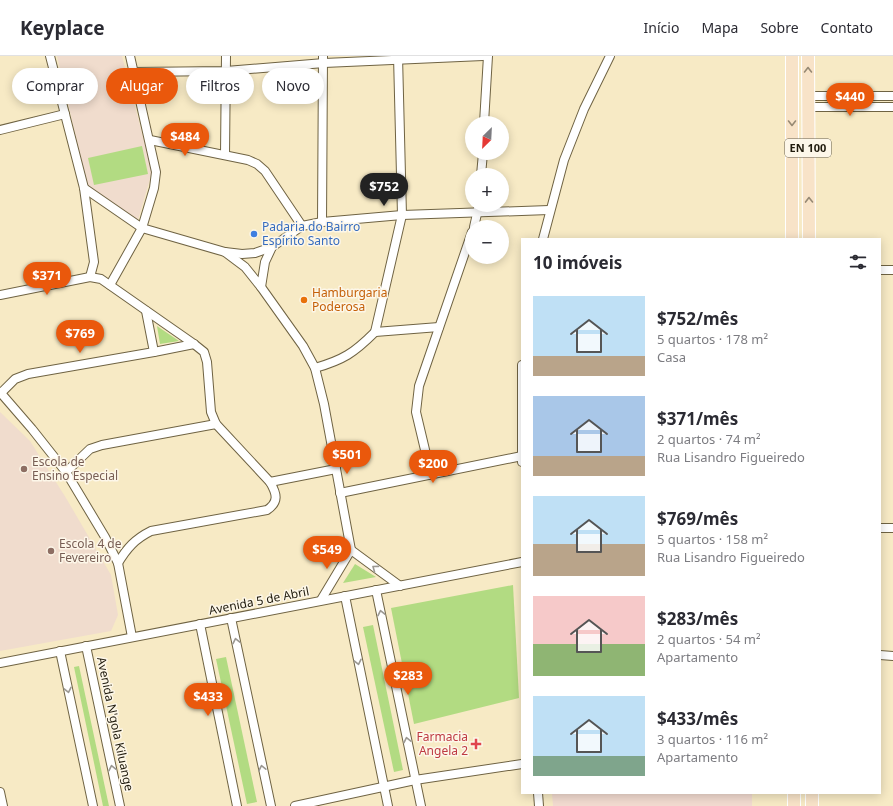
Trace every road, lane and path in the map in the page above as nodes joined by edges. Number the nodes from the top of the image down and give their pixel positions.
1 (50, 56) edge
2 (130, 56) edge
3 (226, 56) edge
4 (483, 56) edge
5 (488, 56) edge
6 (610, 56) edge
7 (792, 56) edge
8 (808, 56) edge
9 (398, 58) edge
10 (324, 60) edge
11 (132, 68) edge
12 (226, 68) edge
13 (253, 68) edge
14 (893, 96) edge
15 (808, 101) junction
16 (141, 104) edge
17 (226, 104) edge
18 (893, 107) edge
19 (65, 114) junction
20 (484, 116) edge
21 (0, 130) edge
22 (150, 140) junction
23 (225, 155) junction
24 (84, 188) junction
25 (465, 209) edge
26 (509, 209) edge
27 (549, 210) junction
28 (402, 215) junction
29 (322, 222) junction
30 (302, 226) junction
31 (142, 228) junction
32 (543, 238) edge
33 (792, 238) edge
34 (809, 238) edge
35 (272, 247) junction
36 (225, 252) junction
37 (465, 253) edge
38 (881, 270) edge
39 (893, 270) edge
40 (90, 277) junction
41 (110, 285) junction
42 (260, 287) junction
43 (0, 295) edge
44 (146, 311) junction
45 (440, 327) junction
46 (375, 332) junction
47 (194, 344) junction
48 (154, 352) junction
49 (315, 368) junction
50 (0, 392) edge
51 (216, 424) junction
52 (521, 456) edge
53 (336, 469) junction
54 (66, 472) junction
55 (431, 474) junction
56 (270, 482) junction
57 (340, 493) junction
58 (881, 528) edge
59 (893, 528) edge
60 (351, 550) junction
61 (521, 562) edge
62 (118, 563) junction
63 (400, 586) junction
64 (376, 590) junction
65 (345, 596) junction
66 (321, 600) junction
67 (231, 618) junction
68 (200, 624) junction
69 (132, 637) junction
70 (86, 646) junction
71 (60, 651) junction
72 (881, 655) edge
73 (893, 656) edge
74 (0, 663) edge
75 (521, 764) edge
76 (416, 780) junction
77 (384, 787) junction
78 (0, 792) edge
79 (538, 794) edge
80 (794, 794) edge
81 (812, 794) edge
82 (3, 806) edge
83 (93, 806) edge
84 (120, 806) edge
85 (237, 806) edge
86 (270, 806) edge
87 (295, 806) edge
88 (388, 806) edge
89 (421, 806) edge
90 (539, 806) edge
91 (794, 806) edge
92 (812, 806) edge

1 - 19 street
2 - 11 street
3 - 12 street
4 - 9 street
5 - 20 street
6 - 27 street
7 -> 33 main road, EN 100
15 -> 8 main road, EN 100
9 - 10 street
9 - 28 street
10 - 13 street
10 - 29 street
14 - 15 street
15 - 18 street
34 -> 15 main road, EN 100
16 - 22 street
17 - 23 street
19 - 21 street
19 - 24 street
22 - 23 street
22 - 31 street
23 - 30 street
24 - 31 street
24 - 40 street
25 - 28 street
26 - 27 street
27 - 32 street
28 - 29 street
28 - 46 street
29 - 30 street
30 - 35 street
31 - 36 street
31 - 41 street
35 - 36 street
35 - 42 street
36 - 42 street
37 - 45 street
38 - 39 street
40 - 41 street
40 - 43 street
41 - 44 street
42 - 49 street
44 - 47 street
44 - 48 street
45 - 46 street
45 - 55 street
46 - 49 street
47 - 48 street
47 - 51 street
48 - 50 street
49 - 53 street
50 - 54 street
51 - 54 street
51 - 56 street
52 - 55 street
53 - 56 street
53 - 57 street
54 - 62 street
55 - 57 street
56 - 62 street
57 - 60 street
58 - 59 street
63 -> 60 street
60 - 66 street
61 - 63 street, Avenida 5 de Abril
62 - 69 street
63 - 64 street, Avenida 5 de Abril
64 - 65 street, Avenida 5 de Abril
76 -> 64 street
65 - 66 street, Avenida 5 de Abril
65 -> 77 street
66 - 67 street, Avenida 5 de Abril
67 - 68 street, Avenida 5 de Abril
86 -> 67 street
68 - 69 street, Avenida 5 de Abril
68 - 85 street
69 - 70 street, Avenida 5 de Abril
70 - 71 street, Avenida 5 de Abril
84 -> 70 street, Avenida N'gola Kiluange
71 - 74 street, Avenida 5 de Abril
71 -> 83 street
72 - 73 street
75 - 76 street
76 - 77 street
76 - 89 street
77 - 87 street
77 - 88 street
78 - 82 street
79 - 90 street
80 - 91 main road
81 - 92 main road

